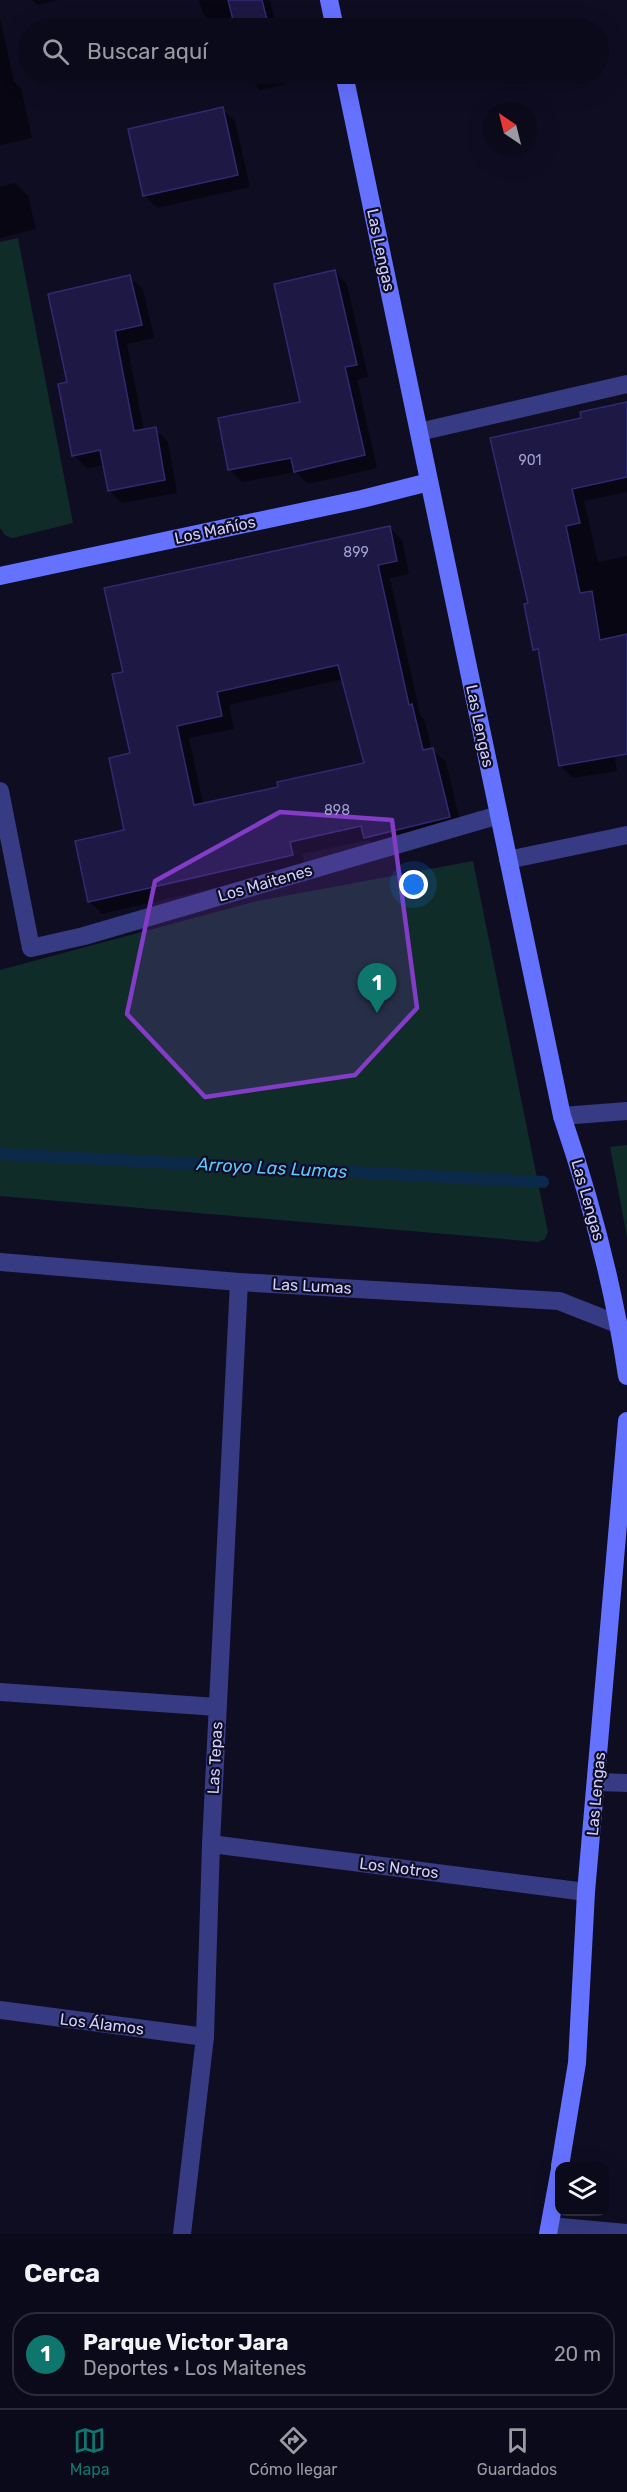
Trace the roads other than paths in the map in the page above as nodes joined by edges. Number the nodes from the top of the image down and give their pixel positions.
1 (329, 0) edge
2 (333, 18) edge
3 (346, 84) edge
4 (627, 384) edge
5 (419, 432) junction
6 (429, 482) junction
7 (0, 576) edge
8 (0, 791) edge
9 (499, 815) junction
10 (627, 835) edge
11 (508, 860) junction
12 (627, 1111) edge
13 (562, 1116) junction
14 (0, 1262) edge
15 (239, 1282) junction
16 (620, 1325) junction
17 (627, 1376) edge
18 (627, 1421) edge
19 (0, 1692) edge
20 (217, 1707) junction
21 (598, 1782) junction
22 (627, 1783) edge
23 (211, 1844) junction
24 (586, 1892) junction
25 (0, 2010) edge
26 (205, 2037) junction
27 (561, 2162) edge
28 (555, 2196) edge
29 (549, 2230) edge
30 (627, 2233) edge
31 (182, 2234) edge

1 - 2 street
3 - 5 street, Las Lengas
4 - 5 street
5 - 6 street, Las Lengas
6 - 7 street, Los Mañíos
6 - 9 street, Las Lengas
8 - 9 street, Los Maitenes
9 - 11 street, Las Lengas
10 - 11 street
11 - 13 street, Las Lengas
12 - 13 street
13 - 16 street, Las Lengas
14 - 15 street, Las Lumas
15 - 16 street, Las Lumas
15 - 20 street, Las Tepas
16 - 17 street, Las Lengas
18 - 21 street, Las Lengas
19 - 20 street
20 - 23 street, Las Tepas
21 - 22 street
21 - 24 street, Las Lengas
23 - 24 street, Los Notros
23 - 26 street, Las Tepas
24 - 27 street, Las Lengas
25 - 26 street, Los Álamos
26 - 31 street, Las Tepas
28 - 29 street, Las Lengas
29 - 30 street

